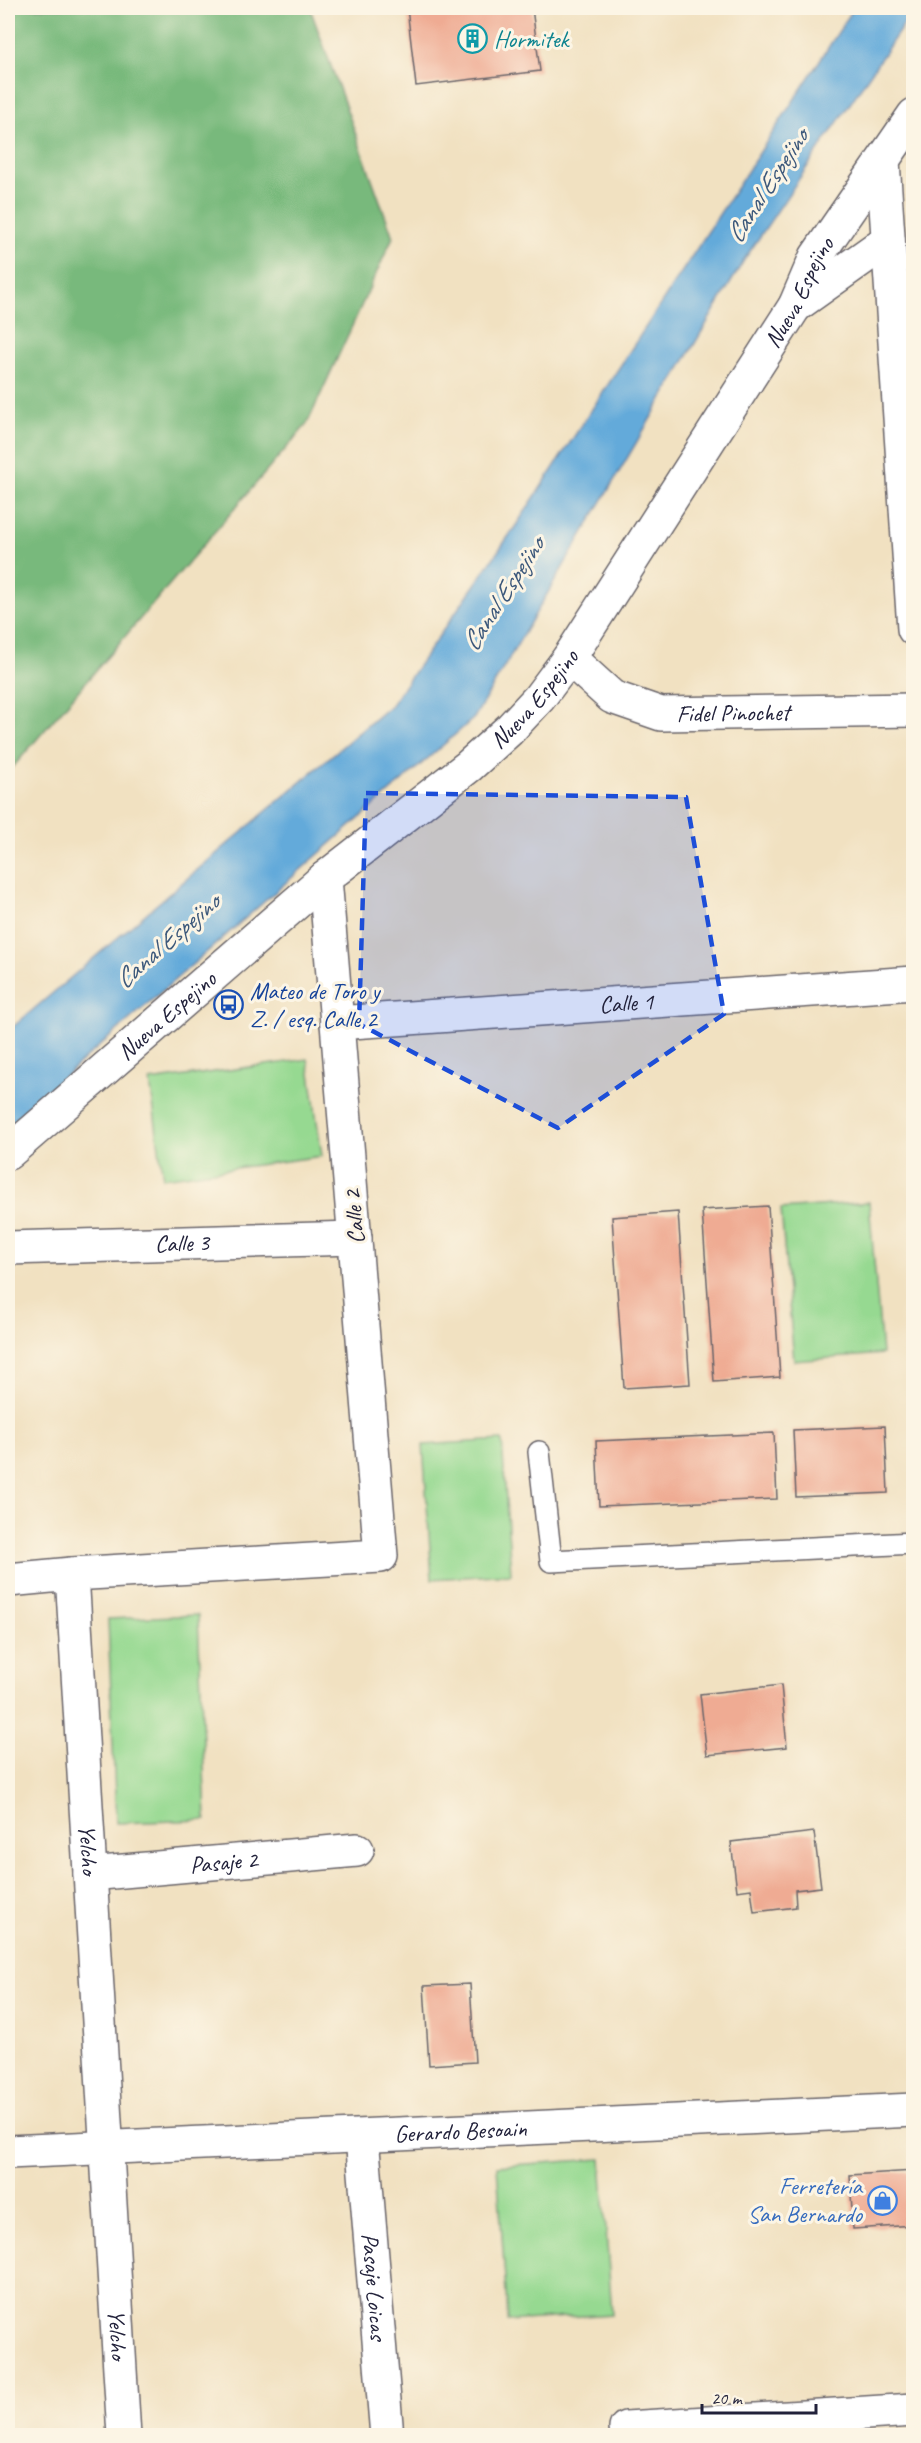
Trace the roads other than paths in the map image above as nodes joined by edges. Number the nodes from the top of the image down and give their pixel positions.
1 (914, 115) edge
2 (883, 161) junction
3 (888, 240) junction
4 (795, 306) junction
5 (914, 629) edge
6 (569, 658) junction
7 (914, 710) edge
8 (325, 878) junction
9 (914, 983) edge
10 (337, 1023) junction
11 (8, 1153) edge
12 (356, 1238) junction
13 (8, 1248) edge
14 (539, 1452) dead end
15 (914, 1543) edge
16 (72, 1574) junction
17 (8, 1580) edge
18 (357, 1851) dead end
19 (90, 1874) junction
20 (914, 2110) edge
21 (362, 2137) junction
22 (107, 2148) junction
23 (8, 2152) edge
24 (914, 2410) edge
25 (626, 2428) dead end
26 (124, 2436) edge
27 (387, 2436) edge

1 - 2 street, Nueva Espejino
2 - 3 street
2 - 4 street, Nueva Espejino
3 - 4 street
3 - 5 street
4 - 6 street, Nueva Espejino
6 - 7 street, Fidel Pinochet
6 - 8 street, Nueva Espejino
8 - 10 street, Calle 2
8 - 11 street, Nueva Espejino
9 - 10 street, Calle 1
10 - 12 street, Calle 2
12 - 13 street, Calle 3
12 - 16 street, Calle 2
14 - 15 lane
16 - 17 street
16 - 19 street, Yelcho
18 - 19 street, Pasaje 2
19 - 22 street, Yelcho
20 - 21 street, Gerardo Besoain
21 - 22 street, Gerardo Besoain
21 - 27 street, Pasaje Loicas
22 - 23 street, Gerardo Besoain
22 - 26 street, Yelcho
24 - 25 street

